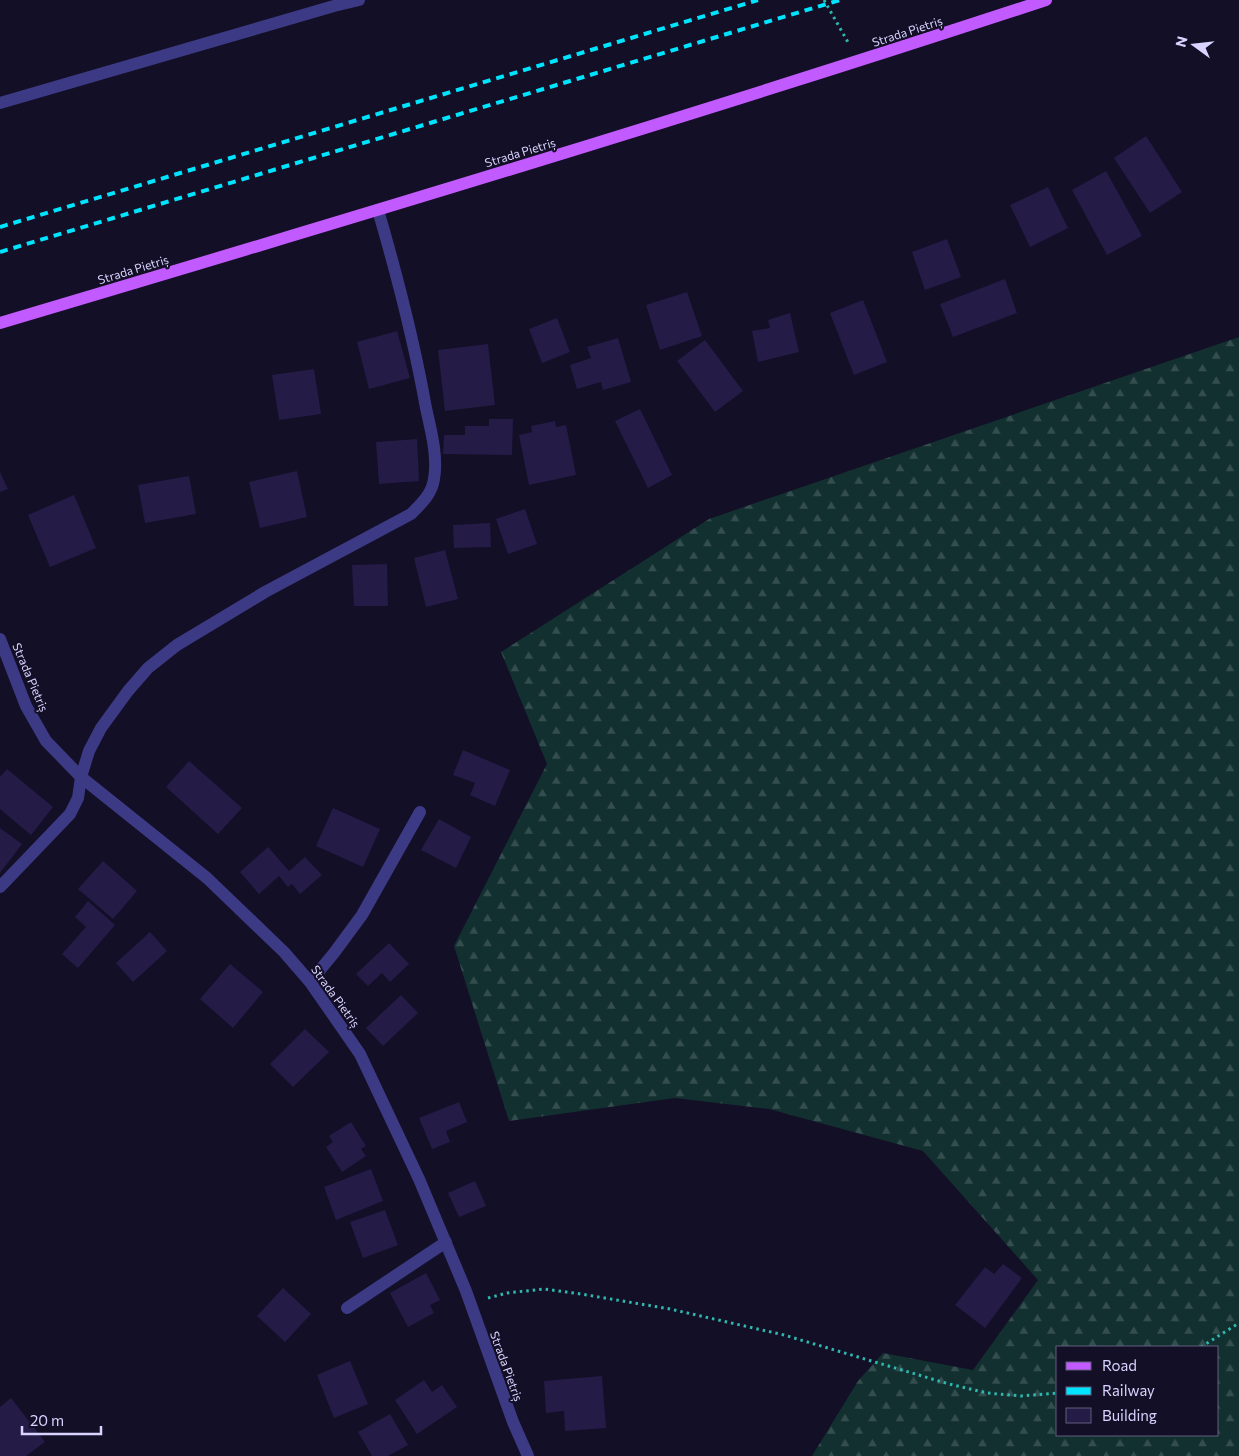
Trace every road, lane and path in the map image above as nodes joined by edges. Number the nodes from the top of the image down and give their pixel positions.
1 (359, 0) edge
2 (824, 0) edge
3 (1046, 0) edge
4 (859, 61) junction
5 (0, 102) edge
6 (378, 210) junction
7 (0, 323) edge
8 (0, 640) edge
9 (81, 777) junction
10 (420, 812) dead end
11 (0, 887) edge
12 (310, 982) junction
13 (446, 1242) junction
14 (470, 1302) junction
15 (347, 1308) dead end
16 (1239, 1323) edge
17 (1203, 1346) edge
18 (1056, 1393) edge
19 (528, 1456) edge

1 - 5 street
2 - 4 path
3 - 4 main road, Strada Pietriș
4 - 6 main road, Strada Pietriș
6 - 7 main road, Strada Pietriș
6 - 9 street
8 - 9 street, Strada Pietriș
9 - 11 street
9 - 12 street, Strada Pietriș
10 - 12 street
12 - 13 street, Strada Pietriș
13 - 14 street, Strada Pietriș
13 - 15 street
14 - 18 path
14 - 19 street, Strada Pietriș
16 - 17 path

